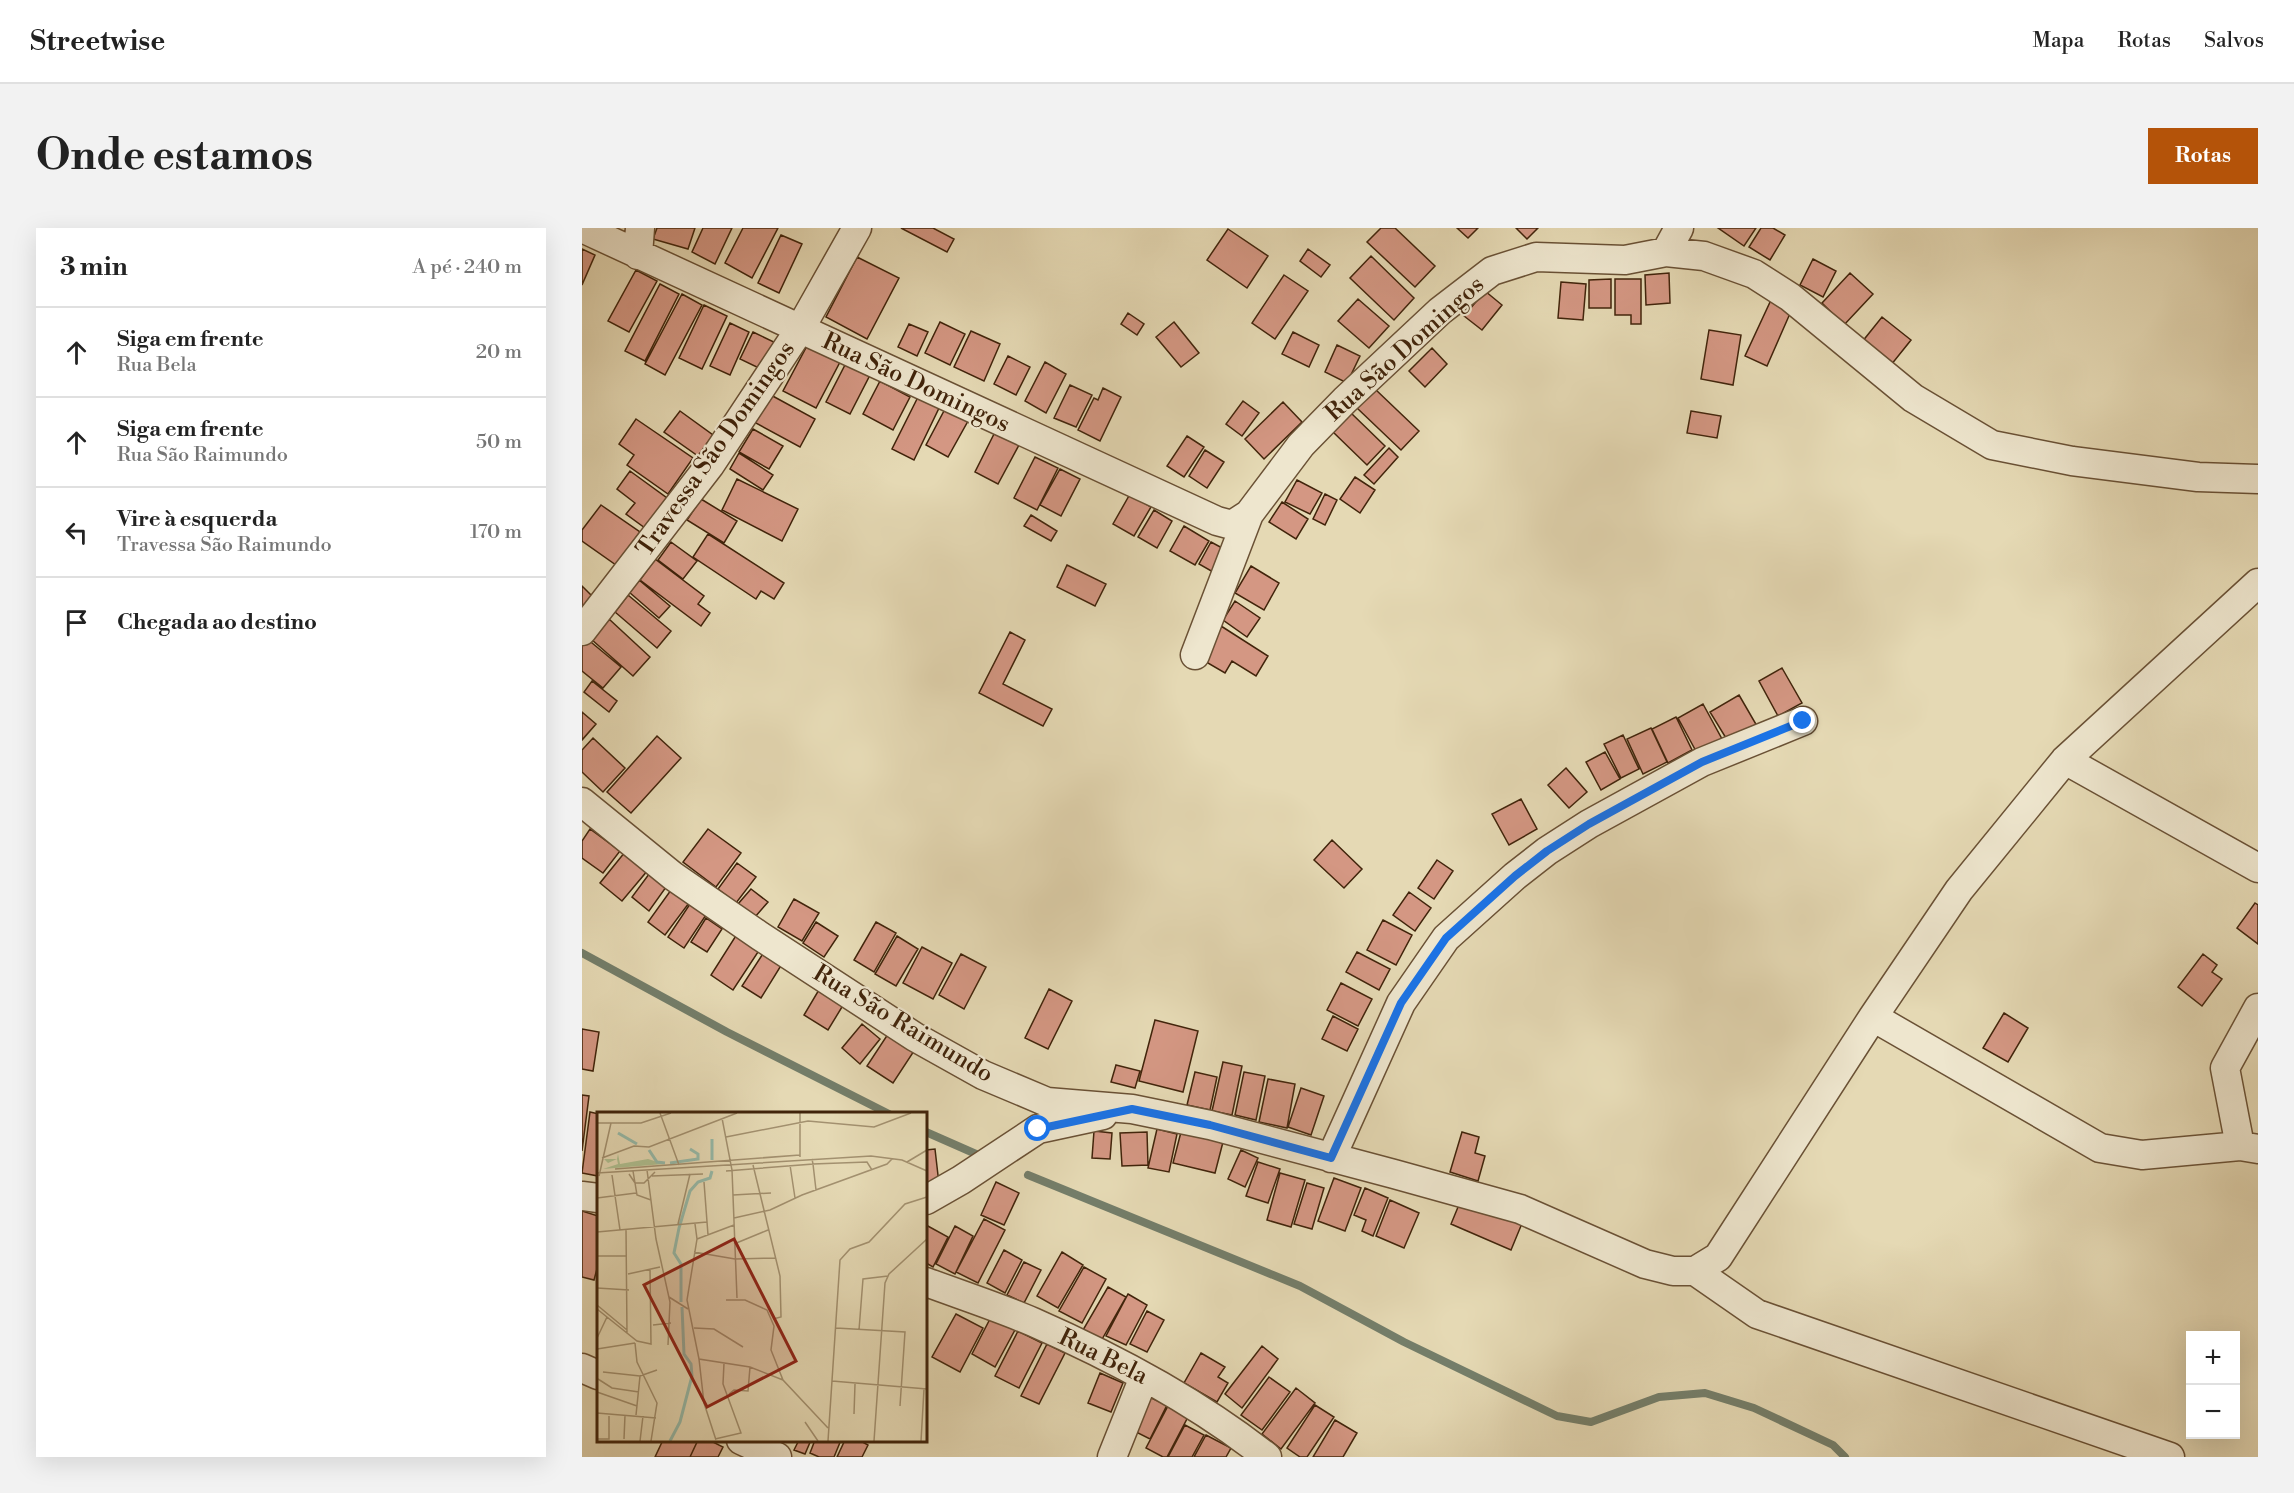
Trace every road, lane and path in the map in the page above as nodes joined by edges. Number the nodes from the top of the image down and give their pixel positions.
1 (582, 228) edge
2 (857, 228) edge
3 (1672, 240) edge
4 (639, 242) edge
5 (800, 329) junction
6 (2258, 479) edge
7 (1249, 514) junction
8 (2258, 583) edge
9 (582, 631) edge
10 (1195, 655) dead end
11 (1803, 721) dead end
12 (2065, 760) junction
13 (582, 802) edge
14 (2258, 868) edge
15 (2258, 1008) edge
16 (1873, 1017) junction
17 (1132, 1109) junction
18 (2249, 1148) edge
19 (1331, 1158) junction
20 (582, 1196) edge
21 (597, 1198) edge
22 (927, 1199) edge
23 (1695, 1271) junction
24 (927, 1281) edge
25 (582, 1368) edge
26 (597, 1375) edge
27 (1144, 1377) junction
28 (745, 1442) edge
29 (777, 1457) edge
30 (1113, 1457) edge
31 (1267, 1457) edge
32 (2170, 1457) edge

1 - 4 street, Rua São Domingos
2 - 5 street, Travessa São Domingos
3 - 6 street, Rua São Domingos
3 - 7 street, Rua São Domingos
4 - 5 street, Rua São Domingos
5 - 7 street, Rua São Domingos
5 - 9 street, Travessa São Domingos
7 - 10 street, Rua São Domingos
8 - 12 street
11 - 19 street
12 - 14 street
12 - 16 street
13 - 17 street, Rua São Raimundo
15 - 18 street
16 - 18 street
16 - 23 street
17 - 19 street, Rua São Raimundo
17 - 22 street
19 - 23 street, Rua São Raimundo
20 - 21 street
23 - 32 street
24 - 27 street, Rua Bela
25 - 26 street
27 - 30 street
27 - 31 street, Rua Bela
28 - 29 street

